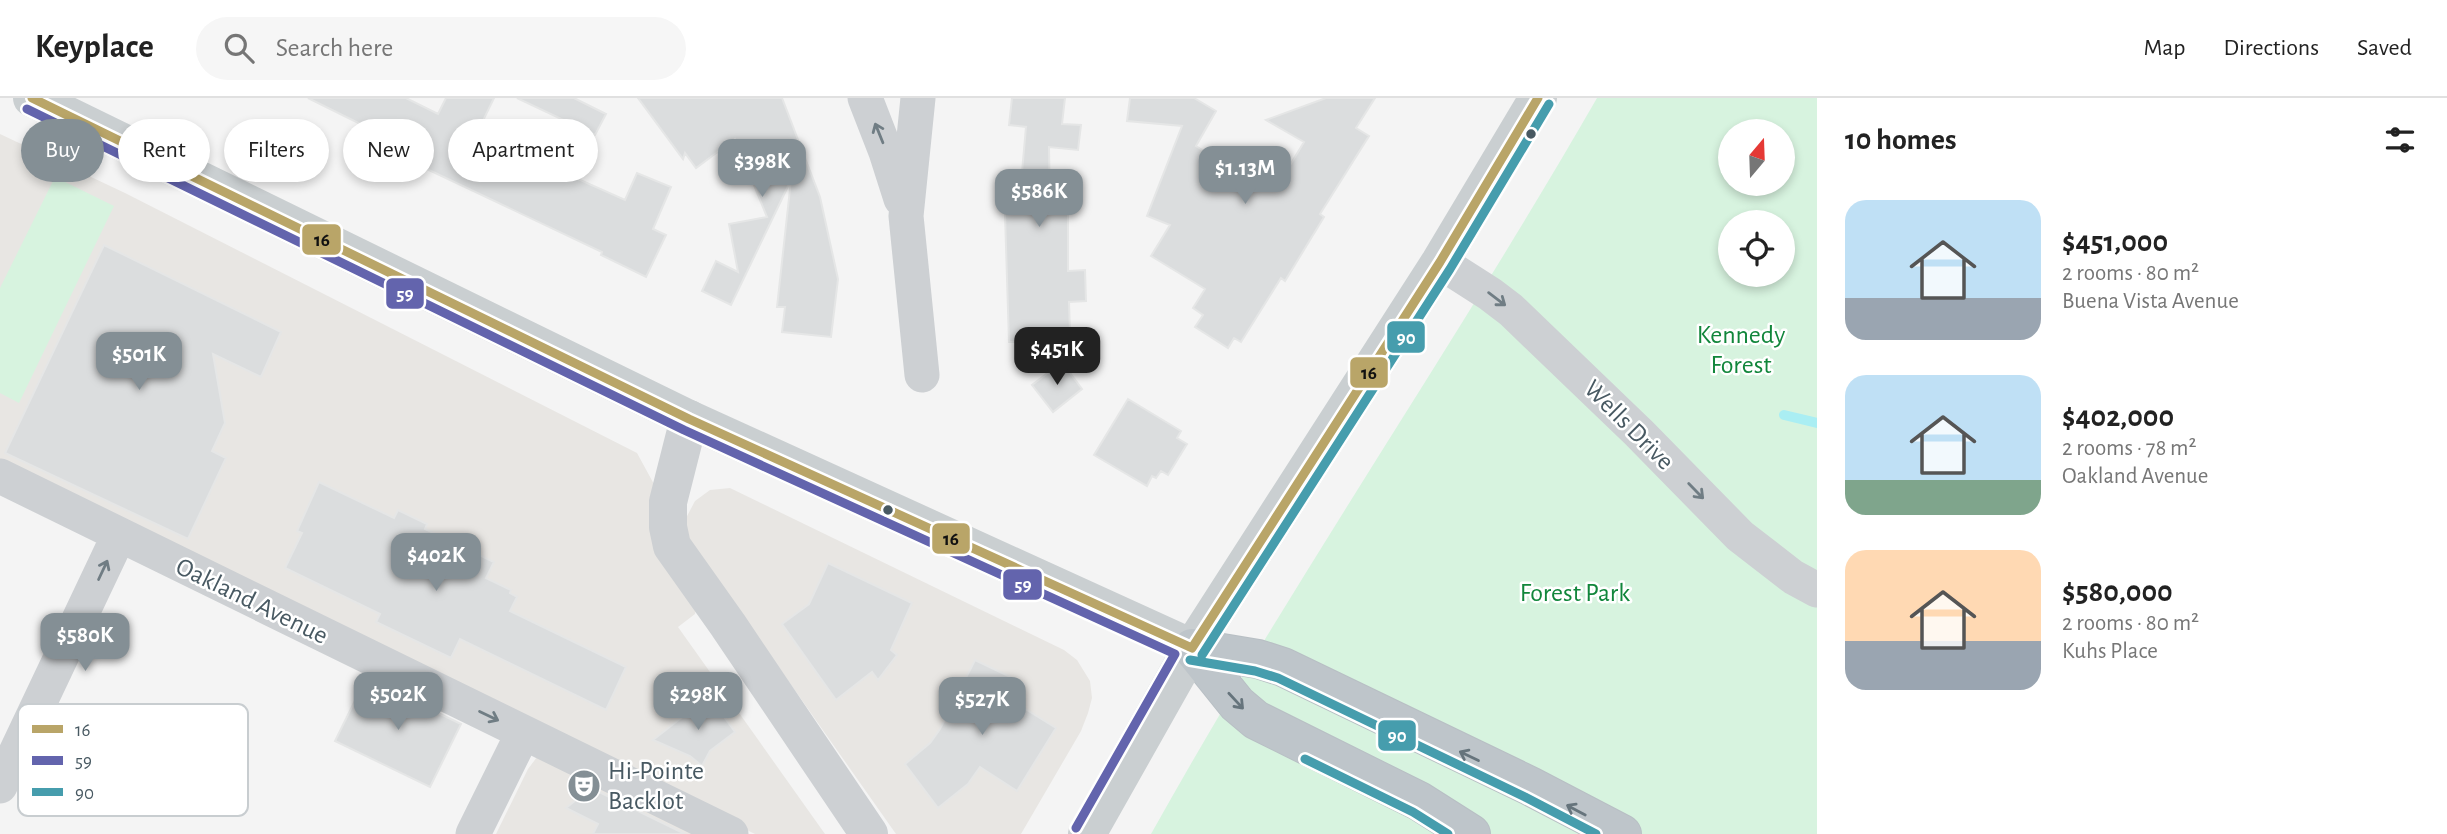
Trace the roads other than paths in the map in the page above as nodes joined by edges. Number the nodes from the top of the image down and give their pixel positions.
1 (32, 98) edge
2 (865, 98) edge
3 (918, 98) edge
4 (1538, 98) edge
5 (906, 216) junction
6 (1440, 262) junction
7 (922, 375) dead end
8 (689, 418) junction
9 (0, 476) edge
10 (120, 535) junction
11 (1817, 590) edge
12 (1192, 648) junction
13 (39, 704) edge
14 (523, 733) junction
15 (18, 748) edge
16 (0, 786) edge
17 (472, 834) edge
18 (731, 834) edge
19 (869, 834) edge
20 (1087, 834) edge
21 (1471, 834) edge
22 (1622, 834) edge

1 - 8 main road
5 -> 2 street
3 - 5 street
4 - 6 main road
5 - 7 street
6 -> 11 street, Wells Drive
6 - 12 main road
8 - 12 main road
8 - 19 street
9 - 10 street, Oakland Avenue
13 -> 10 street
10 -> 14 street, Oakland Avenue
12 - 20 main road
12 -> 21 highway
22 -> 12 highway
14 - 17 street
14 - 18 street, Oakland Avenue
16 -> 15 street

